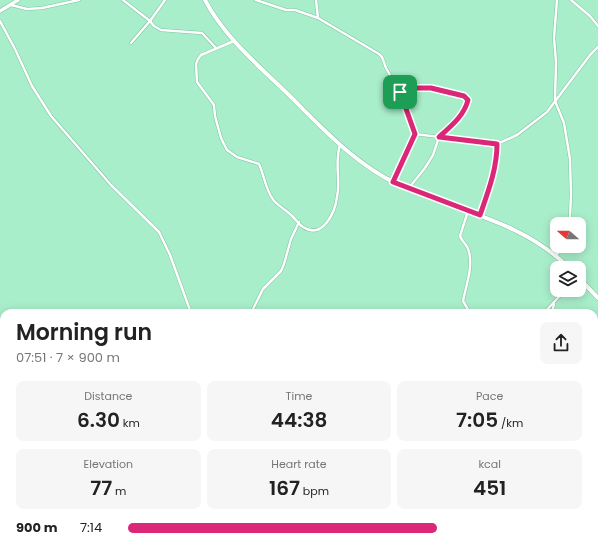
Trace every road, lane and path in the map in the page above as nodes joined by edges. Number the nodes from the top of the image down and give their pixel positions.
1 (18, 0) edge
2 (79, 0) edge
3 (123, 0) edge
4 (166, 0) edge
5 (205, 0) edge
6 (256, 0) edge
7 (316, 0) edge
8 (557, 0) edge
9 (571, 0) edge
10 (10, 5) junction
11 (0, 11) edge
12 (318, 18) junction
13 (0, 21) edge
14 (150, 21) junction
15 (598, 26) edge
16 (234, 41) junction
17 (131, 43) dead end
18 (598, 47) edge
19 (216, 48) junction
20 (400, 92) junction
21 (555, 101) junction
22 (415, 134) junction
23 (439, 137) junction
24 (497, 144) junction
25 (340, 145) junction
26 (393, 182) junction
27 (408, 189) junction
28 (468, 210) junction
29 (480, 215) junction
30 (570, 217) edge
31 (298, 222) junction
32 (558, 253) edge
33 (555, 256) junction
34 (561, 261) edge
35 (586, 285) edge
36 (596, 294) edge
37 (559, 297) edge
38 (598, 298) edge
39 (554, 303) junction
40 (190, 309) edge
41 (253, 309) edge
42 (468, 309) edge
43 (548, 309) edge
44 (553, 309) edge

1 - 10 street
2 - 10 street
3 - 14 street
4 - 14 street
5 - 16 main road
6 - 12 street
7 - 12 street
8 - 21 street
9 - 15 street
10 - 11 street
12 - 20 street
13 - 40 street
14 - 17 street
14 - 19 street
16 - 19 street
16 - 25 main road
18 - 21 street
19 - 31 street
20 - 22 street
20 - 23 street
21 - 24 street
21 - 30 street
22 - 23 street
22 - 26 street
23 - 24 street
23 - 27 street
24 - 29 street
25 - 26 main road
25 - 31 street
26 - 27 main road
27 - 28 main road
28 - 29 main road
28 - 42 street
29 - 33 main road
31 - 41 street
32 - 33 street
33 - 34 main road
35 - 36 main road
36 - 38 main road
37 - 39 street
39 - 43 street
39 - 44 street

